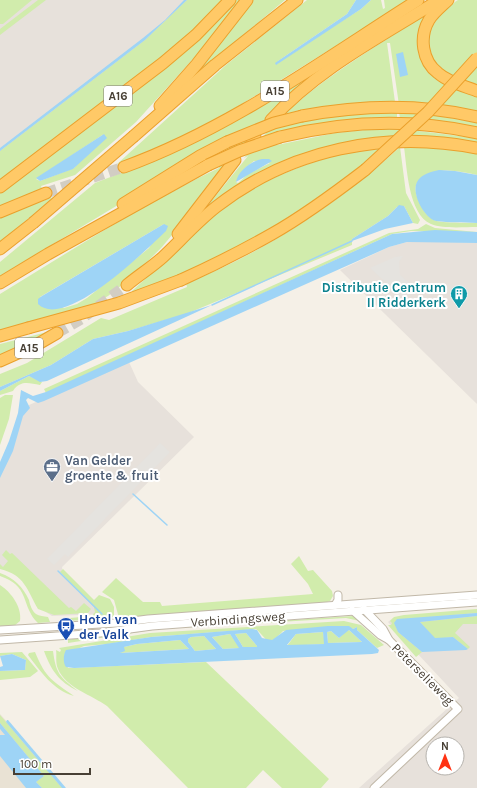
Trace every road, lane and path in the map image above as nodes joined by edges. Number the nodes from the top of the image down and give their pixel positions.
1 (230, 0) edge
2 (247, 0) edge
3 (297, 0) edge
4 (418, 0) edge
5 (439, 0) edge
6 (448, 0) edge
7 (477, 58) edge
8 (477, 91) edge
9 (477, 117) edge
10 (271, 120) dead end
11 (477, 133) edge
12 (134, 136) junction
13 (477, 148) edge
14 (235, 160) dead end
15 (124, 167) tunnel mouth
16 (0, 187) edge
17 (46, 193) tunnel mouth
18 (0, 212) edge
19 (0, 249) edge
20 (48, 254) junction
21 (0, 283) edge
22 (57, 333) tunnel mouth
23 (0, 336) edge
24 (0, 361) edge
25 (338, 595) dead end
26 (477, 595) edge
27 (477, 602) edge
28 (347, 604) junction
29 (358, 604) junction
30 (335, 605) junction
31 (380, 609) junction
32 (365, 610) junction
33 (353, 611) junction
34 (376, 621) junction
35 (0, 630) edge
36 (0, 640) edge
37 (389, 640) junction
38 (374, 788) edge

1 - 16 highway, A16
2 - 12 highway
3 - 12 highway
4 - 15 highway, A15
5 - 10 highway, A15
6 - 8 highway
7 - 23 highway, A15, bridge
9 - 20 highway, A15, bridge
11 - 20 highway, A15, bridge
12 - 19 highway, bridge
13 - 14 highway
17 - 18 highway
20 - 21 highway, A15
22 - 24 highway, A15
25 - 30 street
26 - 29 street, Verbindingsweg
27 - 31 street, Verbindingsweg
28 - 29 street, Verbindingsweg
28 - 30 street, Verbindingsweg
28 - 33 street, Peterselieweg
29 - 32 street, Peterselieweg
30 - 35 street, Verbindingsweg
31 - 32 street, Verbindingsweg
31 - 34 street
32 - 33 street, Verbindingsweg
32 - 34 street, Peterselieweg
33 - 36 street, Verbindingsweg
33 - 37 street, Peterselieweg
34 - 37 street, Peterselieweg
37 - 38 street, Peterselieweg

